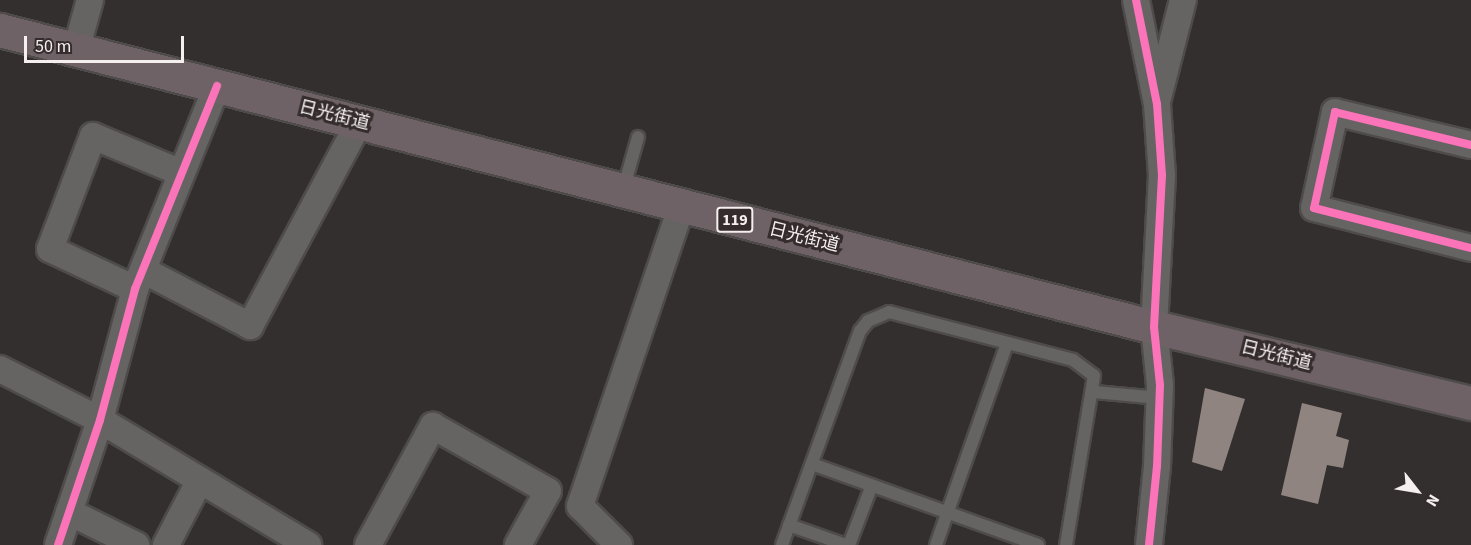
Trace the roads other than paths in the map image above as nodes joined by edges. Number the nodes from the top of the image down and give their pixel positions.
1 (90, 0) edge
2 (1136, 0) edge
3 (1183, 0) edge
4 (0, 30) edge
5 (76, 50) junction
6 (217, 86) junction
7 (1156, 104) junction
8 (359, 123) junction
9 (638, 137) dead end
10 (1471, 145) edge
11 (182, 172) junction
12 (623, 191) junction
13 (681, 207) junction
14 (1471, 248) edge
15 (139, 280) junction
16 (1155, 327) junction
17 (1007, 343) junction
18 (0, 369) edge
19 (1095, 392) junction
20 (1159, 398) junction
21 (1471, 403) edge
22 (100, 420) junction
23 (812, 464) junction
24 (200, 480) junction
25 (872, 486) junction
26 (69, 512) junction
27 (948, 513) junction
28 (789, 525) junction
29 (298, 542) edge
30 (58, 545) edge
31 (135, 545) edge
32 (166, 545) edge
33 (368, 545) edge
34 (518, 545) edge
35 (619, 545) edge
36 (782, 545) edge
37 (848, 545) edge
38 (936, 545) edge
39 (1038, 545) edge
40 (1066, 545) edge
41 (1149, 545) edge

1 - 5 street
2 - 7 street
3 - 7 street
4 - 5 highway, 日光街道 / 119
5 - 6 highway, 日光街道 / 119
6 - 8 highway, 日光街道 / 119
6 - 11 street
7 - 16 street
8 - 12 highway, 日光街道 / 119
8 - 15 street
9 - 12 lane
10 - 14 street
11 - 15 street
11 - 15 street
12 - 13 highway, 日光街道 / 119
13 - 16 highway, 日光街道 / 119
13 - 35 street
15 - 22 street
16 - 20 street
16 - 21 highway, 日光街道 / 119
17 - 19 lane
17 - 23 lane
17 - 27 lane
18 - 22 street
19 - 20 lane
19 - 40 lane
20 - 41 street
22 - 24 street
22 - 26 street
23 - 25 lane
23 - 28 lane
24 - 29 street
24 - 32 street
25 - 27 lane
25 - 37 lane
26 - 30 street
26 - 31 street
27 - 38 lane
27 - 39 lane
28 - 36 lane
28 - 37 lane
33 - 34 street

